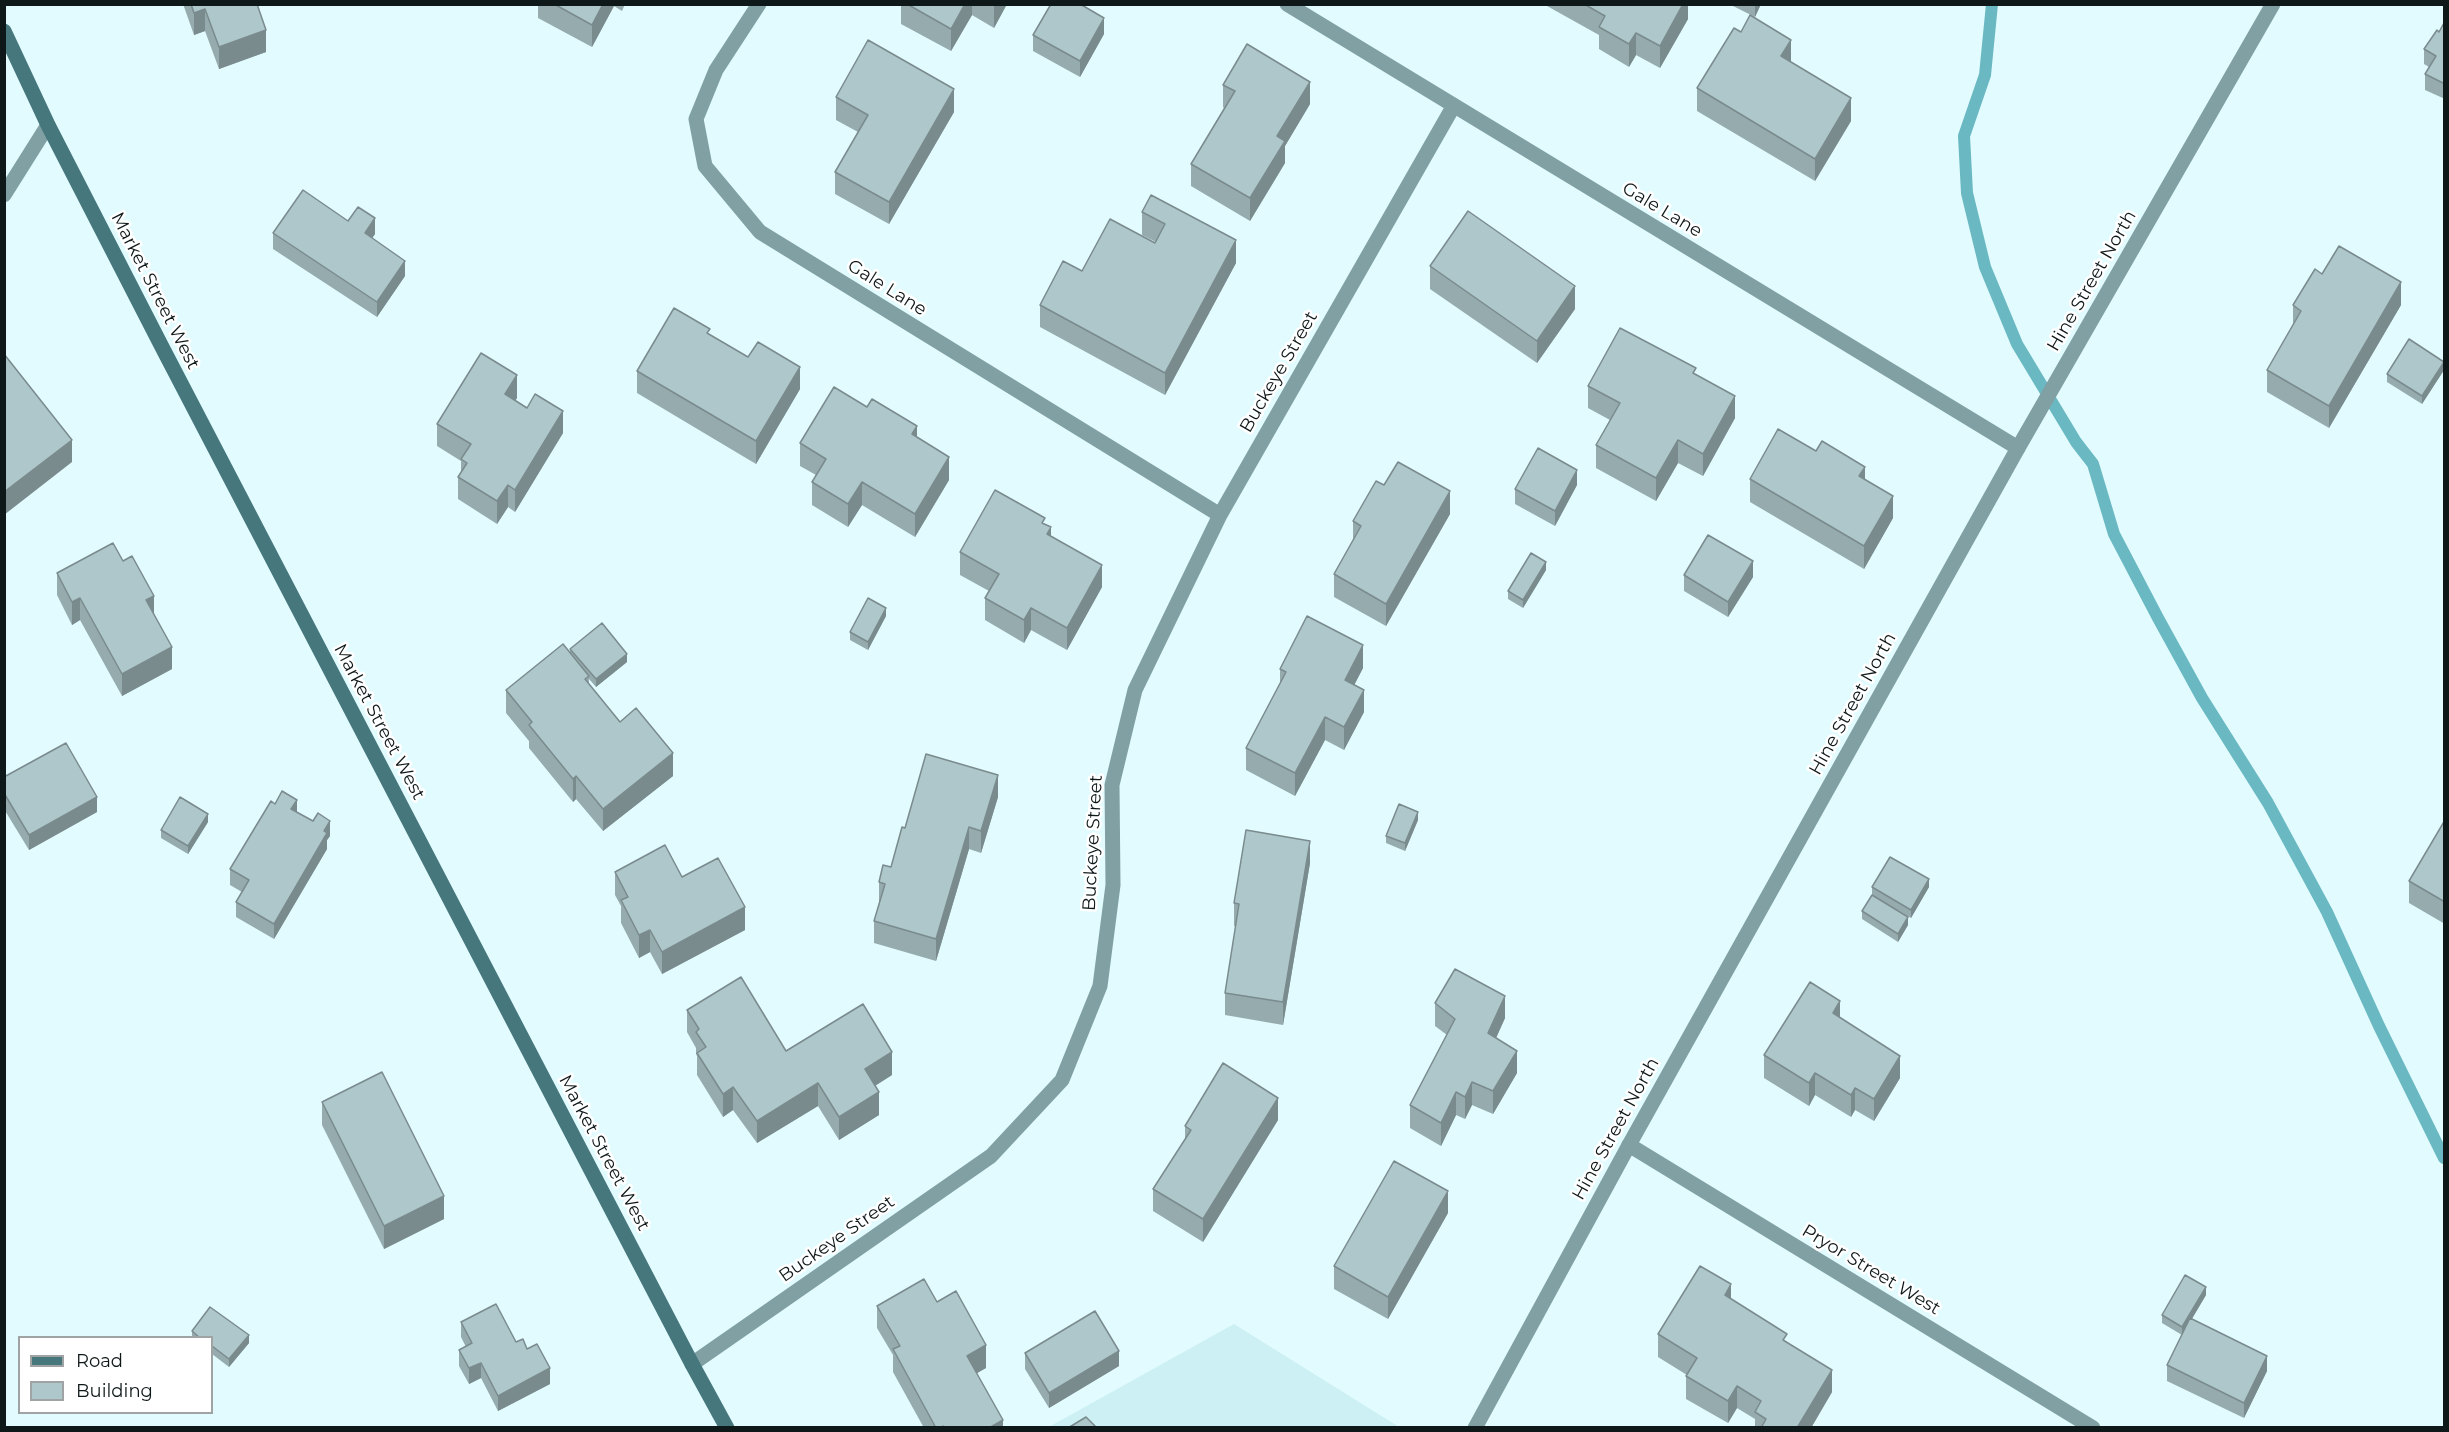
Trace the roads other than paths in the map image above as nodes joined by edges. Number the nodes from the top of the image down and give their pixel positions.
1 (759, 4) edge
2 (1287, 4) edge
3 (2273, 4) edge
4 (4, 31) edge
5 (1453, 107) junction
6 (48, 125) junction
7 (4, 195) edge
8 (2018, 448) junction
9 (1220, 515) junction
10 (1629, 1145) junction
11 (692, 1364) junction
12 (727, 1428) edge
13 (1475, 1428) edge
14 (2093, 1428) edge

1 - 9 street, Gale Lane
2 - 5 street, Gale Lane
3 - 8 street, Hine Street North
4 - 6 main road, Market Street West
5 - 8 street, Gale Lane
5 - 9 street, Buckeye Street
6 - 7 street
6 - 11 main road, Market Street West
8 - 10 street, Hine Street North
9 - 11 street, Buckeye Street
10 - 13 street, Hine Street North
10 - 14 street, Pryor Street West
11 - 12 main road, Market Street West

